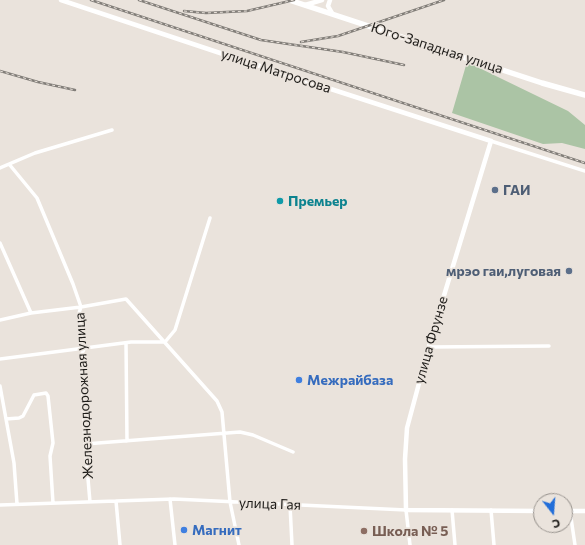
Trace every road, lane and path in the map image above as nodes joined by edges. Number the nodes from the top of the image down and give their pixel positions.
1 (61, 0) edge
2 (289, 0) edge
3 (322, 0) edge
4 (330, 0) edge
5 (305, 5) junction
6 (332, 13) junction
7 (585, 95) edge
8 (112, 130) dead end
9 (491, 141) junction
10 (9, 164) junction
11 (0, 168) edge
12 (585, 171) edge
13 (210, 218) dead end
14 (0, 243) edge
15 (81, 307) junction
16 (31, 313) junction
17 (0, 320) edge
18 (165, 342) junction
19 (126, 343) junction
20 (549, 346) dead end
21 (429, 347) junction
22 (84, 348) junction
23 (0, 359) edge
24 (0, 386) edge
25 (6, 419) junction
26 (224, 432) junction
27 (127, 441) junction
28 (85, 444) junction
29 (293, 452) dead end
30 (170, 499) junction
31 (116, 501) junction
32 (90, 502) junction
33 (230, 502) junction
34 (53, 503) junction
35 (17, 504) junction
36 (0, 505) edge
37 (290, 505) junction
38 (406, 510) junction
39 (452, 510) junction
40 (491, 510) junction
41 (533, 511) edge
42 (573, 511) edge
43 (585, 511) edge
44 (573, 533) edge
45 (120, 545) edge
46 (175, 545) edge
47 (239, 545) edge
48 (292, 545) edge
49 (410, 545) edge
50 (455, 545) edge
51 (494, 545) edge
52 (575, 545) edge

1 - 9 street, улица Матросова
2 - 5 main road, Юго-Западная улица
3 - 5 street
4 - 6 street
5 - 6 main road, Юго-Западная улица
6 - 7 main road, Юго-Западная улица
8 - 10 street
9 - 12 street
9 - 21 street, улица Фрунзе
10 - 11 street
10 - 15 street, Железнодорожная улица
13 - 18 street
14 - 16 street
15 - 16 street
15 - 18 street
15 - 22 street, Железнодорожная улица
16 - 17 street
18 - 19 street
18 - 26 street
19 - 22 street
19 - 27 street
20 - 21 street
21 - 38 street, улица Фрунзе
22 - 23 street
22 - 28 street, Железнодорожная улица
24 - 25 street
25 - 34 street
25 - 35 street
26 - 27 street
26 - 29 street
26 - 33 street
27 - 28 street
28 - 32 street, Железнодорожная улица
30 - 31 street, улица Гая
30 - 33 street, улица Гая
30 - 46 street
31 - 32 street, улица Гая
31 - 45 street
32 - 34 street, улица Гая
33 - 37 street, улица Гая
33 - 47 street
34 - 35 street, улица Гая
35 - 36 street, улица Гая
37 - 38 street, улица Гая
37 - 48 street
38 - 39 street, улица Гая
38 - 49 street, улица Фрунзе
39 - 40 street, улица Гая
39 - 50 street
40 - 41 street, улица Гая
40 - 51 street
42 - 43 street
44 - 52 street

